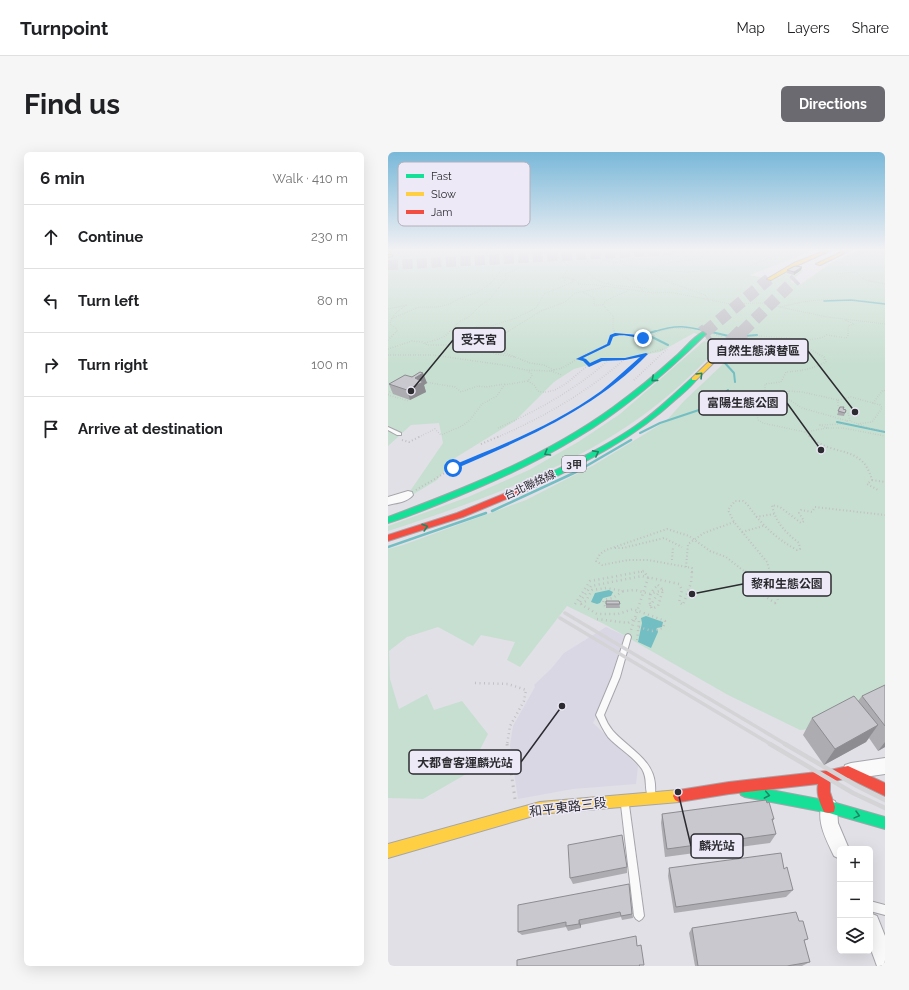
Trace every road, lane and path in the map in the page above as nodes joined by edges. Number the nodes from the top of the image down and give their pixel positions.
1 (483, 288) edge
2 (499, 288) edge
3 (556, 288) edge
4 (600, 288) edge
5 (613, 288) edge
6 (641, 288) edge
7 (646, 288) edge
8 (685, 288) edge
9 (628, 290) junction
10 (582, 291) junction
11 (643, 291) junction
12 (649, 292) junction
13 (708, 299) junction
14 (885, 303) edge
15 (603, 305) junction
16 (779, 307) junction
17 (388, 309) edge
18 (391, 319) junction
19 (843, 319) junction
20 (885, 324) edge
21 (616, 334) junction
22 (624, 334) junction
23 (703, 334) tunnel mouth
24 (620, 337) dead end
25 (652, 338) dead end
26 (388, 340) edge
27 (799, 342) dead end
28 (425, 343) junction
29 (458, 343) junction
30 (731, 343) tunnel mouth
31 (388, 349) edge
32 (646, 354) junction
33 (388, 355) edge
34 (515, 357) junction
35 (579, 359) junction
36 (610, 359) junction
37 (625, 359) junction
38 (826, 362) dead end
39 (589, 365) junction
40 (526, 370) junction
41 (555, 370) junction
42 (550, 371) junction
43 (562, 375) dead end
44 (633, 380) dead end
45 (528, 381) junction
46 (423, 382) edge
47 (507, 384) junction
48 (396, 385) edge
49 (730, 391) dead end
50 (789, 391) junction
51 (885, 391) edge
52 (725, 393) dead end
53 (388, 394) edge
54 (738, 395) junction
55 (773, 396) junction
56 (765, 397) junction
57 (771, 399) junction
58 (838, 400) junction
59 (409, 401) dead end
60 (873, 403) junction
61 (848, 421) junction
62 (857, 424) junction
63 (388, 428) edge
64 (498, 428) dead end
65 (827, 428) junction
66 (885, 430) edge
67 (805, 432) junction
68 (399, 434) joint
69 (885, 436) edge
70 (481, 444) dead end
71 (872, 480) junction
72 (885, 482) edge
73 (878, 490) dead end
74 (408, 495) joint
75 (388, 501) edge
76 (774, 514) junction
77 (885, 515) edge
78 (756, 517) junction
79 (388, 520) edge
80 (734, 522) junction
81 (763, 526) junction
82 (743, 532) junction
83 (388, 538) edge
84 (694, 540) junction
85 (682, 547) dead end
86 (673, 548) dead end
87 (612, 549) junction
88 (672, 560) dead end
89 (686, 567) junction
90 (648, 578) junction
91 (662, 590) junction
92 (623, 591) junction
93 (644, 592) junction
94 (650, 594) junction
95 (575, 604) dead end
96 (581, 604) junction
97 (605, 606) edge
98 (650, 606) junction
99 (638, 610) junction
100 (635, 618) junction
101 (597, 619) dead end
102 (639, 627) junction
103 (628, 637) joint
104 (637, 642) dead end
105 (475, 683) dead end
106 (885, 766) edge
107 (848, 772) junction
108 (826, 777) junction
109 (729, 788) junction
110 (885, 790) edge
111 (652, 797) junction
112 (624, 801) junction
113 (829, 807) junction
114 (517, 814) junction
115 (885, 822) edge
116 (838, 846) edge
117 (388, 851) edge
118 (873, 907) edge
119 (885, 910) edge
120 (639, 916) dead end
121 (873, 930) edge
122 (885, 960) edge

1 - 18 path
2 - 28 path
3 - 29 path
4 - 10 path
5 - 9 path
6 - 11 path
7 - 12 path
8 - 13 path
9 - 11 path
9 - 15 path
10 - 15 path
10 - 34 path
11 - 12 path
12 - 13 path
13 - 16 path
14 - 16 path
15 - 21 path
16 - 19 path
17 - 18 path
18 - 26 path
19 - 20 path
19 - 27 path
21 - 22 path
21 - 35 path
22 - 24 path
22 - 25 path
23 -> 79 main road, 台北聯絡線 / 3甲
28 - 29 path
28 - 31 path
29 - 34 path
83 -> 30 main road, 台北聯絡線 / 3甲
32 - 37 path
32 - 44 path
32 - 74 path
33 - 40 path
34 - 41 path
35 - 39 path
35 - 41 path
36 - 37 path
36 - 39 path
36 - 64 path
37 - 70 path
38 - 56 path
39 - 45 path
40 - 42 path
40 - 45 path
41 - 42 path
42 - 43 path
45 - 47 path
46 - 47 path
47 - 68 path
48 - 53 path
49 - 54 path
50 - 55 path
50 - 58 path
50 - 61 path
51 - 60 path
52 - 54 path
53 - 59 path
54 - 56 path
55 - 56 path
55 - 57 path
56 - 57 path
57 - 67 path
58 - 60 path
58 - 61 path
60 - 62 path
61 - 62 path
61 - 65 path
62 - 66 path
63 - 68 lane
65 - 67 path
65 - 69 path
67 - 71 path
71 - 72 path
71 - 73 path
74 - 75 street
76 - 77 path
76 - 78 path
76 - 81 path
78 - 80 path
78 - 81 path
80 - 82 path
80 - 84 path
81 - 82 path
82 - 84 path
84 - 87 path
84 - 89 path
85 - 87 path
86 - 88 path
87 - 89 path
89 - 90 path
90 - 93 path
90 - 95 path
90 - 96 path
91 - 94 path
91 - 94 path
91 - 98 path
91 - 98 path
92 - 93 path
92 - 96 path
92 - 97 path
93 - 94 path
93 - 99 path
94 - 98 path
96 - 99 path
99 - 100 path
99 - 102 path
100 - 101 path
100 - 102 path
100 - 103 path
102 - 104 path
103 - 111 lane
105 - 114 path
106 - 107 street
107 - 108 main road, 和平東路三段
107 - 110 main road
108 - 109 main road, 和平東路三段
108 - 113 main road
109 - 111 main road, 和平東路三段
109 -> 113 main road, 和平東路三段
111 - 112 main road, 和平東路三段
112 - 114 main road, 和平東路三段
112 - 120 lane
113 -> 115 main road, 和平東路三段
113 - 116 street
114 - 117 main road, 和平東路三段
118 - 119 lane
121 - 122 street

